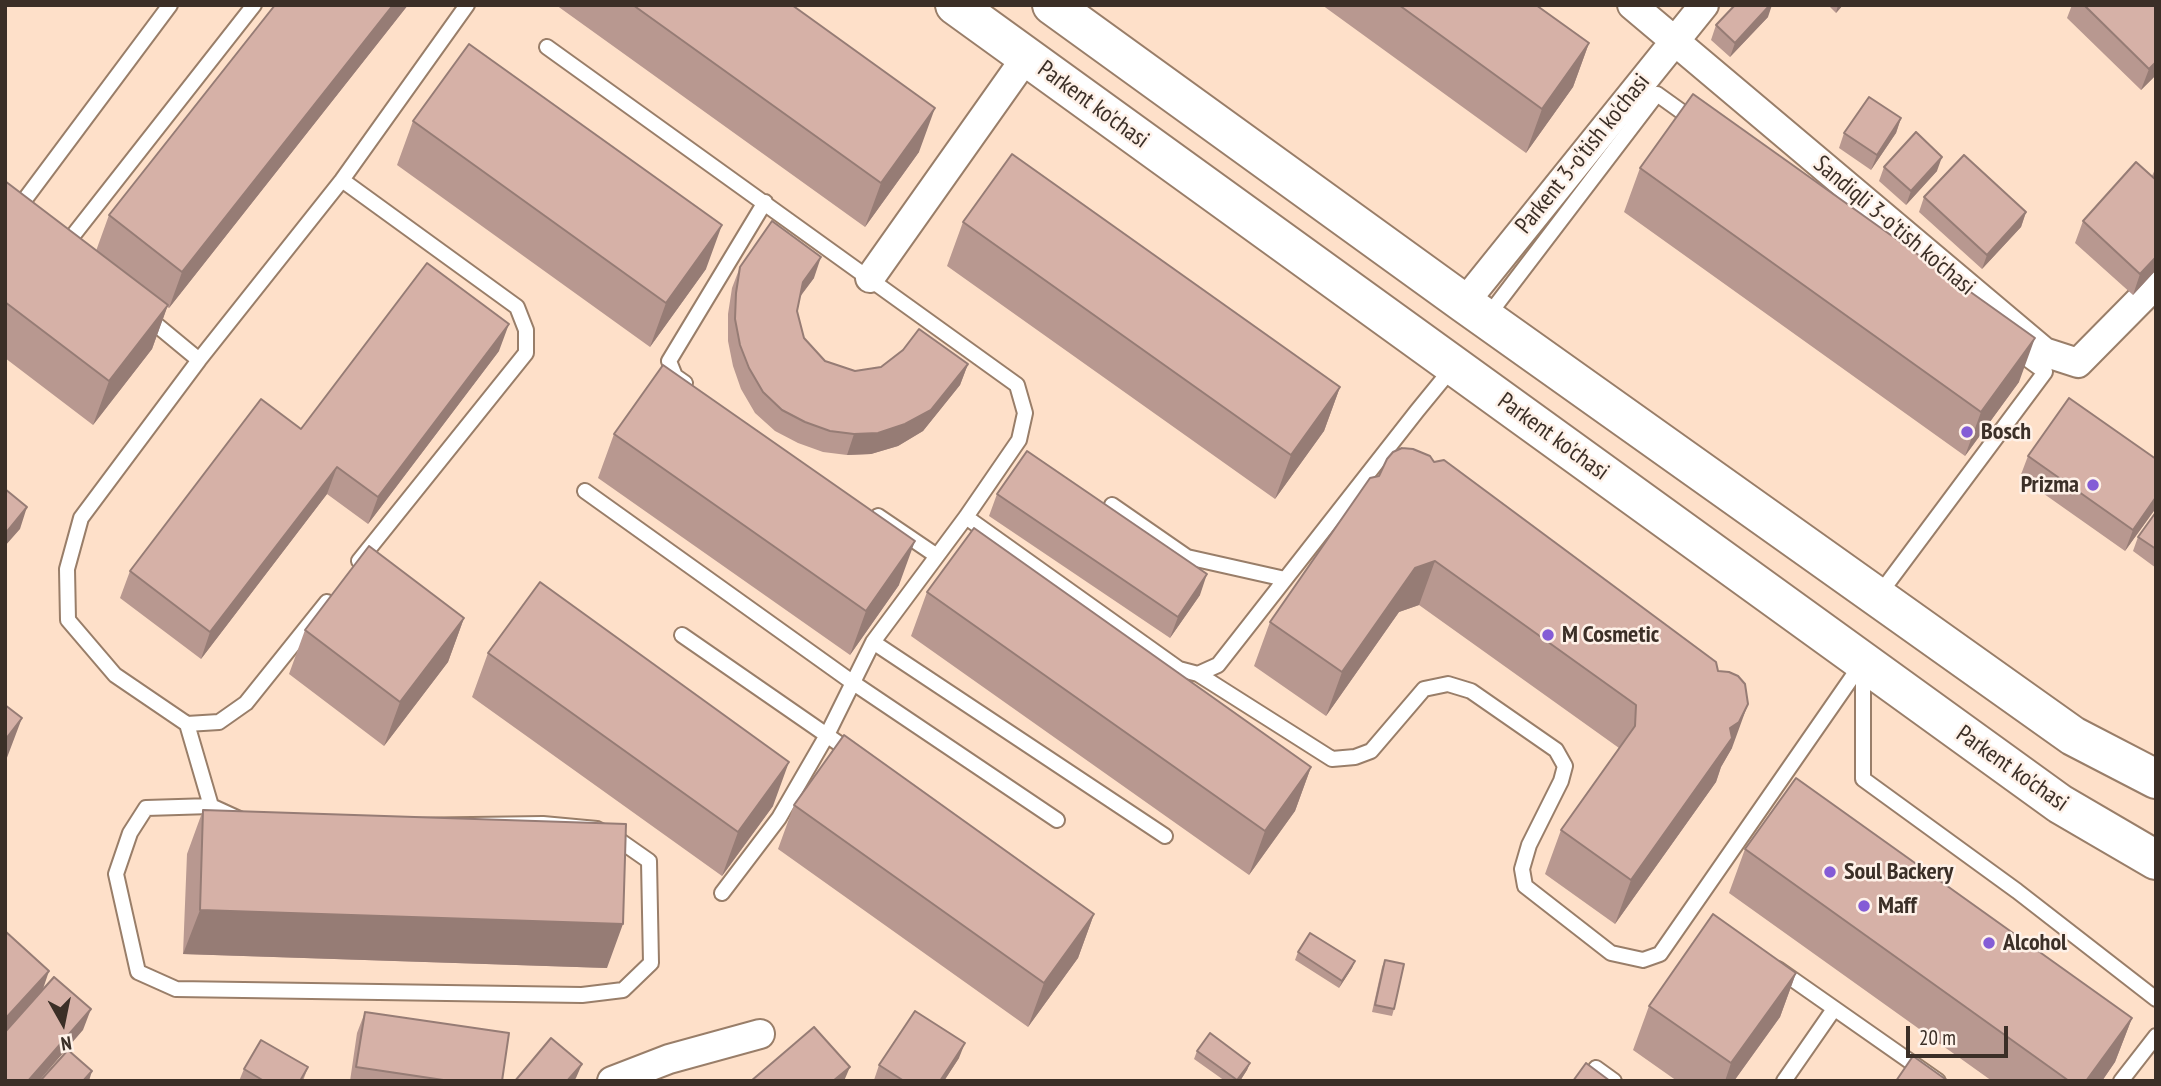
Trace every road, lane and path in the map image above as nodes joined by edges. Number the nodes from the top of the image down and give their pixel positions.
1 (170, 5) edge
2 (254, 5) edge
3 (467, 5) edge
4 (955, 5) edge
5 (1632, 5) edge
6 (1704, 5) edge
7 (1071, 10) edge
8 (1673, 41) junction
9 (547, 47) dead end
10 (1027, 56) junction
11 (1712, 133) edge
12 (342, 180) junction
13 (5, 200) edge
14 (765, 202) junction
15 (64, 249) edge
16 (870, 278) junction
17 (2156, 284) edge
18 (136, 309) edge
19 (1475, 310) junction
20 (2000, 340) edge
21 (199, 360) junction
22 (1454, 366) junction
23 (698, 392) edge
24 (584, 491) dead end
25 (1112, 505) edge
26 (869, 509) edge
27 (966, 517) junction
28 (937, 556) junction
29 (1285, 579) junction
30 (1877, 597) junction
31 (682, 635) dead end
32 (873, 642) junction
33 (1863, 662) junction
34 (1198, 674) junction
35 (852, 682) junction
36 (187, 724) junction
37 (827, 735) junction
38 (861, 759) edge
39 (2156, 779) edge
40 (211, 806) junction
41 (1057, 820) dead end
42 (1165, 836) dead end
43 (2156, 860) edge
44 (722, 893) dead end
45 (1767, 962) edge
46 (2156, 999) edge
47 (1834, 1009) junction
48 (760, 1034) dead end
49 (2156, 1036) edge
50 (1596, 1068) edge
51 (612, 1081) edge
52 (1614, 1081) edge
53 (1784, 1081) edge
54 (1938, 1081) edge
55 (2121, 1081) edge

1 - 13 lane
2 - 15 lane
3 - 12 lane
4 - 10 main road, Parkent ko'chasi
5 - 8 street, Sandiqli 3-o'tish ko'chasi
6 - 8 street, Parkent 3-o'tish ko'chasi
7 - 19 main road
8 - 17 street, Sandiqli 3-o'tish ko'chasi
8 - 19 street, Parkent 3-o'tish ko'chasi
9 - 14 lane
10 - 16 street
10 - 22 main road, Parkent ko'chasi
11 - 19 lane
12 - 21 lane
12 - 36 lane
14 - 16 lane
14 - 23 lane
16 - 27 lane
18 - 21 lane
19 - 30 main road
20 - 30 lane
21 - 36 lane
22 - 29 lane
22 - 33 main road, Parkent ko'chasi
24 - 35 lane
25 - 29 lane
26 - 28 lane
27 - 28 lane
27 - 34 lane
28 - 32 lane
29 - 34 lane
30 - 39 main road
31 - 37 lane
32 - 35 lane
32 - 42 lane
33 - 34 lane
33 - 43 main road, Parkent ko'chasi
33 - 46 lane
35 - 37 lane
35 - 41 lane
36 - 40 lane
37 - 38 lane
37 - 44 lane
40 - 40 lane
45 - 47 lane
47 - 53 lane
47 - 54 lane
48 - 51 street
49 - 55 lane
50 - 52 lane

